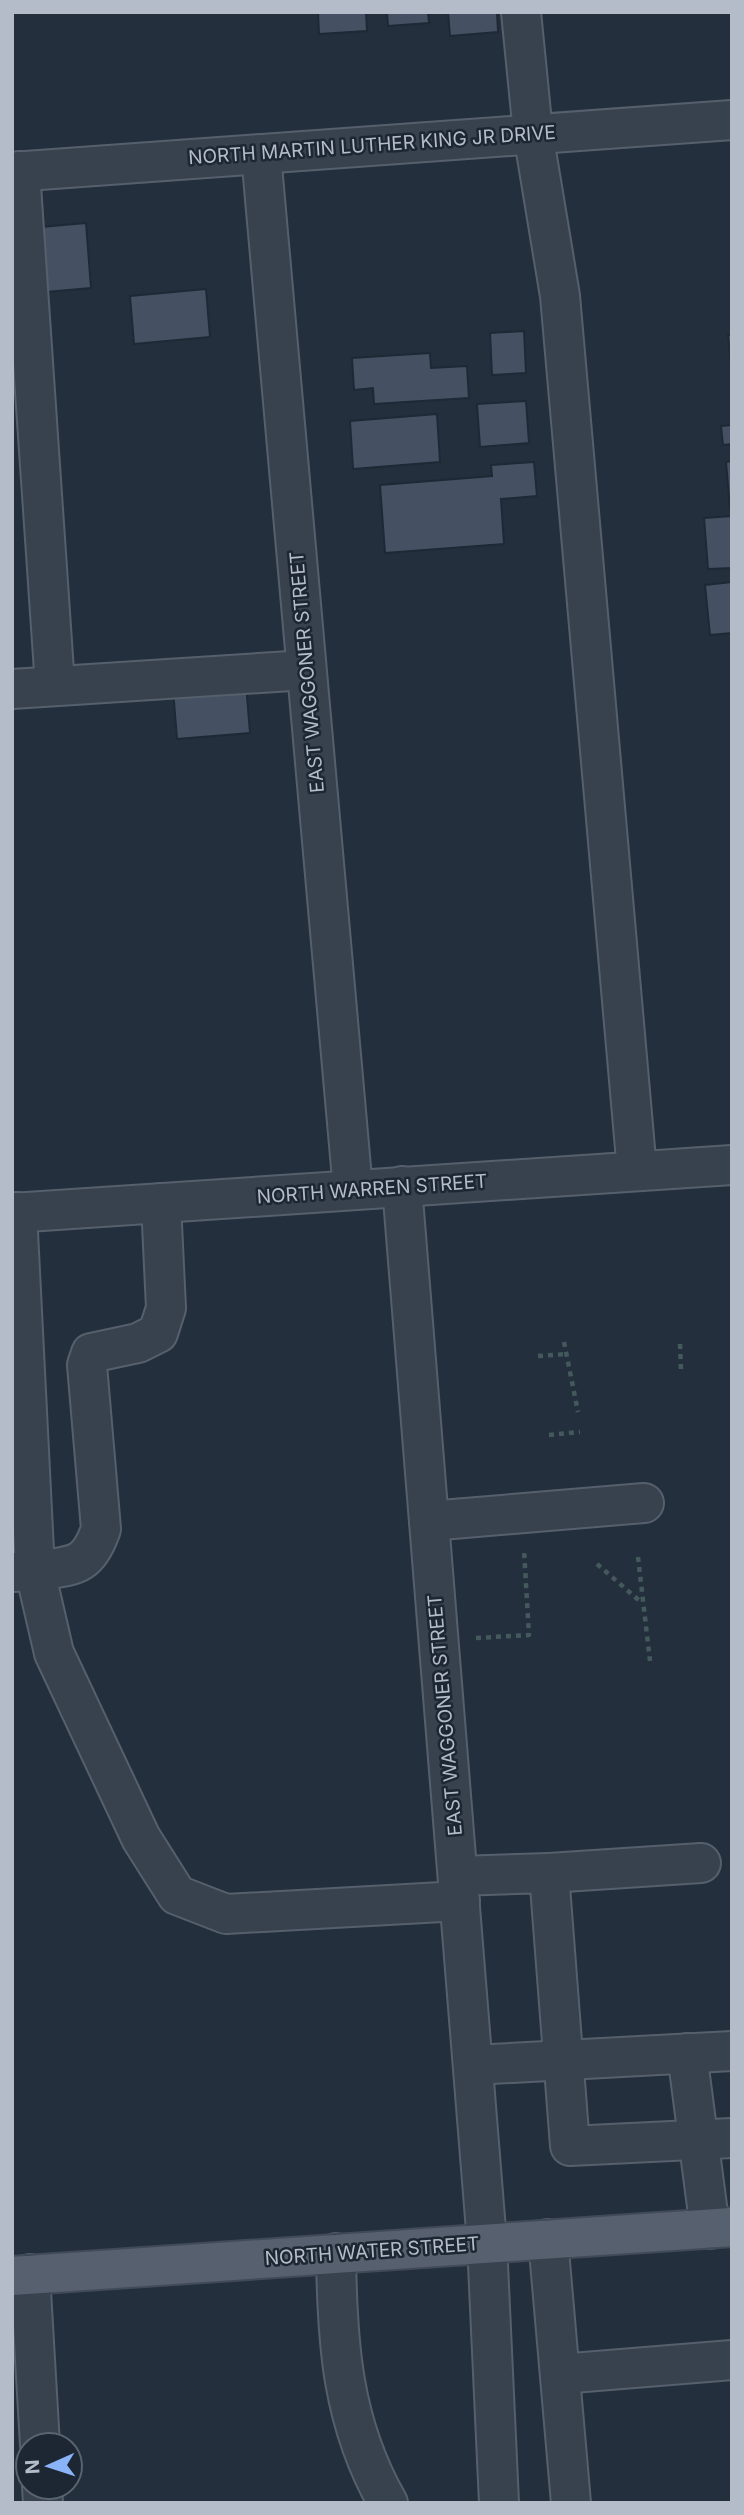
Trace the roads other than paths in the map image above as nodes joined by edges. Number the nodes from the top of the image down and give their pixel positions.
1 (521, 12) edge
2 (732, 120) edge
3 (533, 133) junction
4 (261, 154) junction
5 (16, 171) edge
6 (306, 670) junction
7 (55, 686) junction
8 (12, 689) edge
9 (732, 1165) edge
10 (637, 1171) junction
11 (402, 1186) junction
12 (353, 1190) junction
13 (162, 1203) junction
14 (15, 1213) edge
15 (644, 1503) dead end
16 (429, 1521) junction
17 (24, 1572) edge
18 (701, 1863) dead end
19 (549, 1873) junction
20 (459, 1889) junction
21 (732, 2050) edge
22 (687, 2053) junction
23 (565, 2062) junction
24 (473, 2066) junction
25 (715, 2139) edge
26 (721, 2228) edge
27 (548, 2239) junction
28 (487, 2243) junction
29 (336, 2253) junction
30 (21, 2275) edge
31 (732, 2360) edge
32 (560, 2374) junction
33 (38, 2431) edge
34 (388, 2503) edge
35 (499, 2503) edge
36 (570, 2503) edge

1 - 3 street
2 - 3 street, NORTH MARTIN LUTHER KING JR DRIVE
3 - 4 street, NORTH MARTIN LUTHER KING JR DRIVE
3 - 10 street
4 - 5 street, NORTH MARTIN LUTHER KING JR DRIVE
4 - 6 street, EAST WAGGONER STREET
5 - 7 street
6 - 7 street
6 - 12 street, EAST WAGGONER STREET
7 - 8 street
9 - 10 street, NORTH WARREN STREET
10 - 11 street, NORTH WARREN STREET
11 - 12 street, NORTH WARREN STREET
11 - 16 street, EAST WAGGONER STREET
12 - 13 street, NORTH WARREN STREET
13 - 14 street, NORTH WARREN STREET
13 - 17 street
14 - 17 street
15 - 16 street
16 - 20 street, EAST WAGGONER STREET
17 - 20 street
18 - 19 street
19 - 20 street
19 - 23 street
20 - 24 street, EAST WAGGONER STREET
21 - 22 street
22 - 23 street
22 - 25 street
23 - 24 street
23 - 25 street
24 - 28 street, EAST WAGGONER STREET
25 - 26 street
26 - 27 main road, NORTH WATER STREET
27 - 28 main road, NORTH WATER STREET
27 - 32 street
28 - 29 main road, NORTH WATER STREET
28 - 35 street, EAST WAGGONER STREET
29 - 30 main road, NORTH WATER STREET
29 - 34 street
30 - 33 street
31 - 32 street
32 - 36 street

